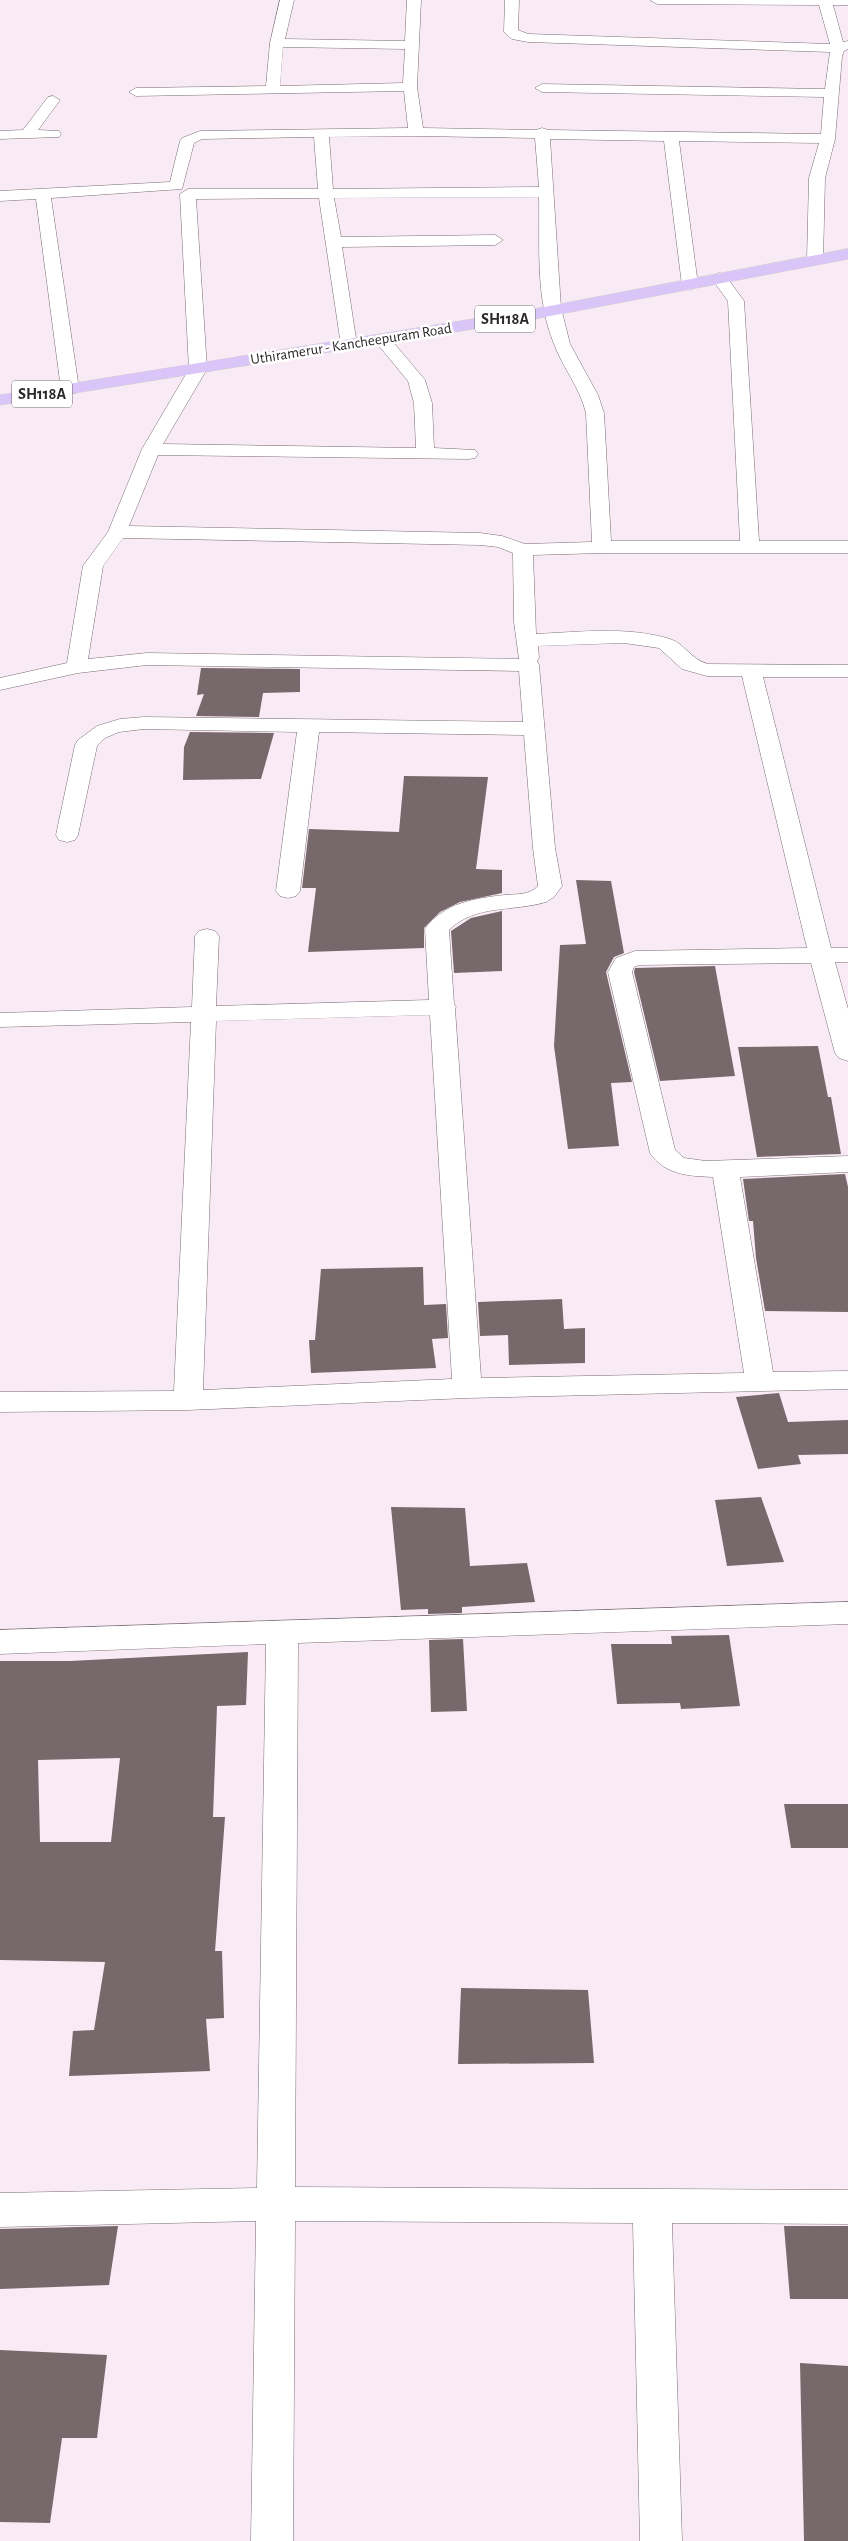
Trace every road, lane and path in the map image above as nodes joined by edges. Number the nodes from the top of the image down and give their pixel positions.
1 (287, 0) edge
2 (414, 0) edge
3 (512, 0) edge
4 (657, 0) edge
5 (825, 1) junction
6 (848, 2) edge
7 (277, 43) junction
8 (412, 44) junction
9 (843, 46) edge
10 (410, 87) junction
11 (542, 88) dead end
12 (273, 90) junction
13 (136, 92) dead end
14 (831, 93) junction
15 (53, 100) dead end
16 (416, 132) junction
17 (542, 132) junction
18 (321, 133) junction
19 (54, 134) dead end
20 (0, 135) edge
21 (27, 135) junction
22 (672, 136) junction
23 (828, 139) junction
24 (183, 190) junction
25 (546, 192) junction
26 (326, 193) junction
27 (43, 194) junction
28 (0, 196) edge
29 (495, 240) dead end
30 (334, 242) junction
31 (848, 254) edge
32 (815, 260) junction
33 (719, 278) junction
34 (690, 285) junction
35 (552, 311) junction
36 (382, 340) junction
37 (349, 345) junction
38 (198, 369) junction
39 (76, 388) junction
40 (0, 400) edge
41 (151, 450) junction
42 (425, 453) junction
43 (469, 454) dead end
44 (117, 532) junction
45 (750, 546) junction
46 (602, 547) junction
47 (848, 547) edge
48 (523, 550) junction
49 (527, 640) junction
50 (529, 664) junction
51 (77, 667) junction
52 (751, 669) junction
53 (848, 671) edge
54 (0, 684) edge
55 (309, 724) junction
56 (535, 729) junction
57 (67, 835) dead end
58 (288, 891) dead end
59 (206, 936) dead end
60 (848, 955) edge
61 (821, 956) junction
62 (444, 1007) junction
63 (203, 1013) junction
64 (0, 1020) edge
65 (848, 1053) edge
66 (848, 1164) edge
67 (725, 1168) junction
68 (848, 1380) edge
69 (760, 1382) junction
70 (467, 1388) junction
71 (188, 1400) junction
72 (0, 1402) edge
73 (848, 1613) edge
74 (282, 1632) junction
75 (0, 1642) edge
76 (276, 2204) junction
77 (652, 2208) junction
78 (848, 2208) edge
79 (0, 2210) edge
80 (272, 2541) edge
81 (662, 2541) edge

1 - 7 street
2 - 8 street
3 - 9 street
4 - 5 street
5 - 6 street
5 - 9 street
7 - 8 street
7 - 12 street
8 - 10 street
9 - 14 street
10 - 12 street
10 - 16 street
11 - 14 street
12 - 13 street
14 - 23 street
15 - 21 street
16 - 17 street
16 - 18 street
17 - 22 street
17 - 25 street
18 - 24 street
18 - 26 street
19 - 21 street
20 - 21 street
22 - 23 street
22 - 34 street
23 - 32 street
24 - 26 street
24 - 27 street
24 - 38 street
25 - 26 street
25 - 35 street
26 - 30 street
27 - 28 street
27 - 39 street
29 - 30 street
30 - 37 street
31 - 32 main road, Uthiramerur - Kancheepuram Road / SH118A
32 - 33 main road, Uthiramerur - Kancheepuram Road / SH118A
33 - 34 main road, Uthiramerur - Kancheepuram Road / SH118A
33 - 45 street
34 - 35 main road, Uthiramerur - Kancheepuram Road / SH118A
35 - 36 main road, Uthiramerur - Kancheepuram Road / SH118A
35 - 46 street
36 - 37 main road, Uthiramerur - Kancheepuram Road / SH118A
36 - 42 street
37 - 38 main road, Uthiramerur - Kancheepuram Road / SH118A
38 - 39 main road, Uthiramerur - Kancheepuram Road / SH118A
38 - 41 street
39 - 40 main road, Uthiramerur - Kancheepuram Road / SH118A
41 - 42 street
41 - 44 street
42 - 43 street
44 - 48 street
44 - 51 street
45 - 46 street
45 - 47 street
46 - 48 street
48 - 49 street
49 - 50 street
49 - 52 street
50 - 51 street
50 - 56 street
51 - 54 street
52 - 53 street
52 - 61 street
55 - 56 street
55 - 57 street
55 - 58 street
56 - 62 street
59 - 63 street
60 - 61 street
61 - 65 street
61 - 67 street
62 - 63 street
62 - 70 street
63 - 64 street
63 - 71 street
66 - 67 street
67 - 69 street
68 - 69 street
69 - 70 street
70 - 71 street
71 - 72 street
73 - 74 street
74 - 75 street
74 - 76 street
76 - 77 street
76 - 79 street
76 - 80 street
77 - 78 street
77 - 81 street

